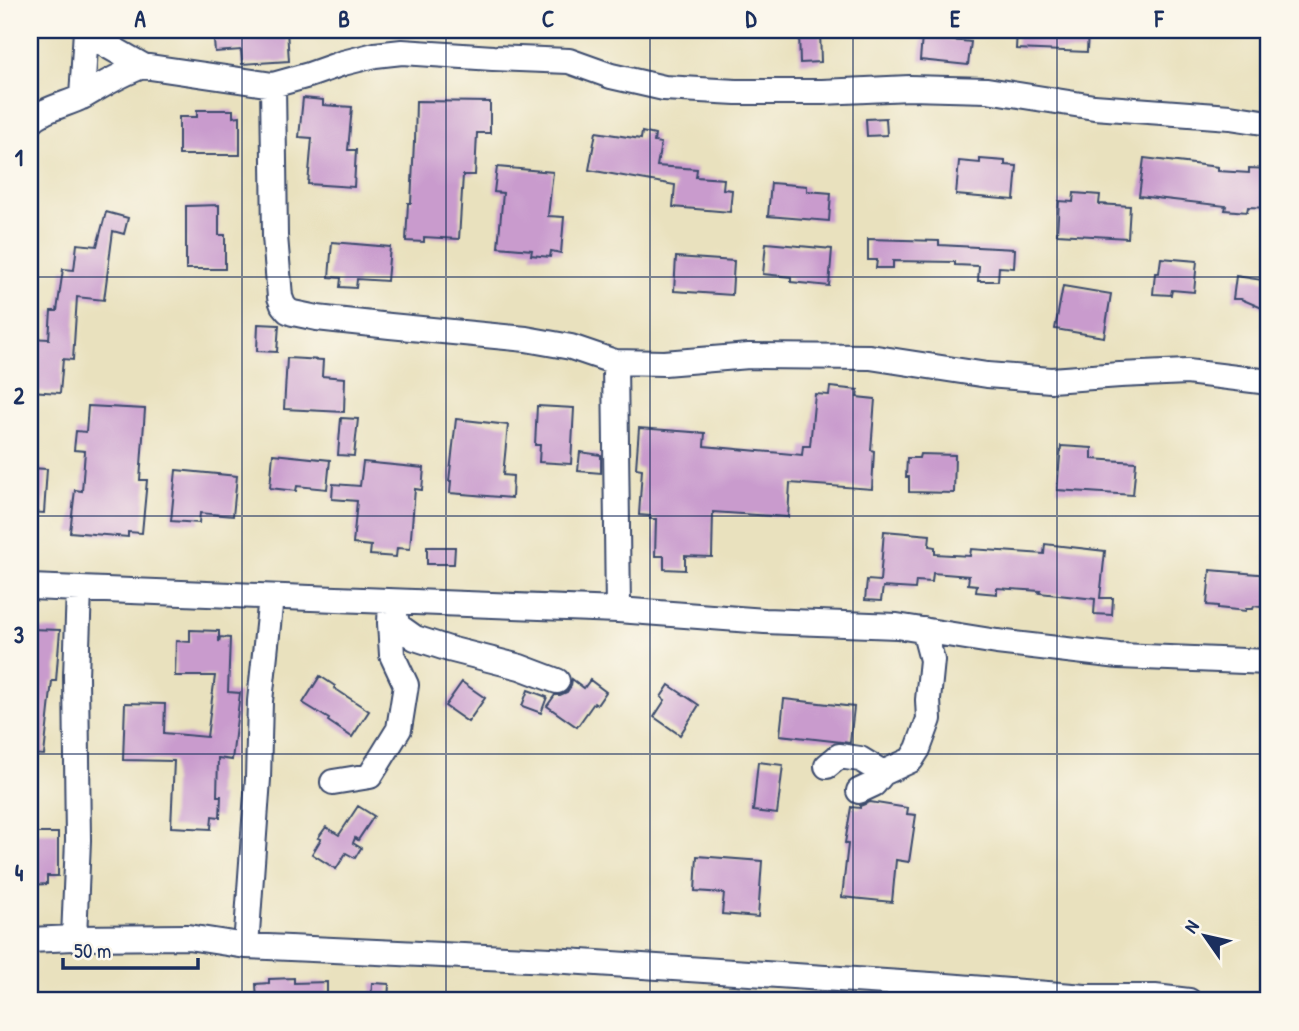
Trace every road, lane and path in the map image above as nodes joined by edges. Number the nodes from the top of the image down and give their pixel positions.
1 (86, 32) edge
2 (143, 66) junction
3 (273, 85) junction
4 (82, 97) junction
5 (30, 122) edge
6 (1269, 123) edge
7 (615, 362) junction
8 (1269, 384) edge
9 (30, 587) edge
10 (79, 589) junction
11 (271, 597) junction
12 (391, 602) junction
13 (618, 610) junction
14 (924, 630) junction
15 (1269, 662) edge
16 (557, 681) dead end
17 (827, 766) dead end
18 (883, 773) junction
19 (333, 782) dead end
20 (859, 791) dead end
21 (74, 938) junction
22 (30, 940) edge
23 (246, 946) junction
24 (1189, 1001) edge

1 - 2 street
1 - 4 street
2 - 3 street
2 - 4 street
3 - 6 street
3 - 7 street
4 - 5 street
7 - 8 street
7 - 13 street
9 - 10 street
10 - 11 street
10 - 21 street
11 - 12 street
11 - 23 street
12 - 13 street
12 - 16 street
12 - 19 street
13 - 14 street
14 - 15 street
14 - 18 street
17 - 18 street
18 - 20 street
21 - 22 street
21 - 23 street
23 - 24 street

